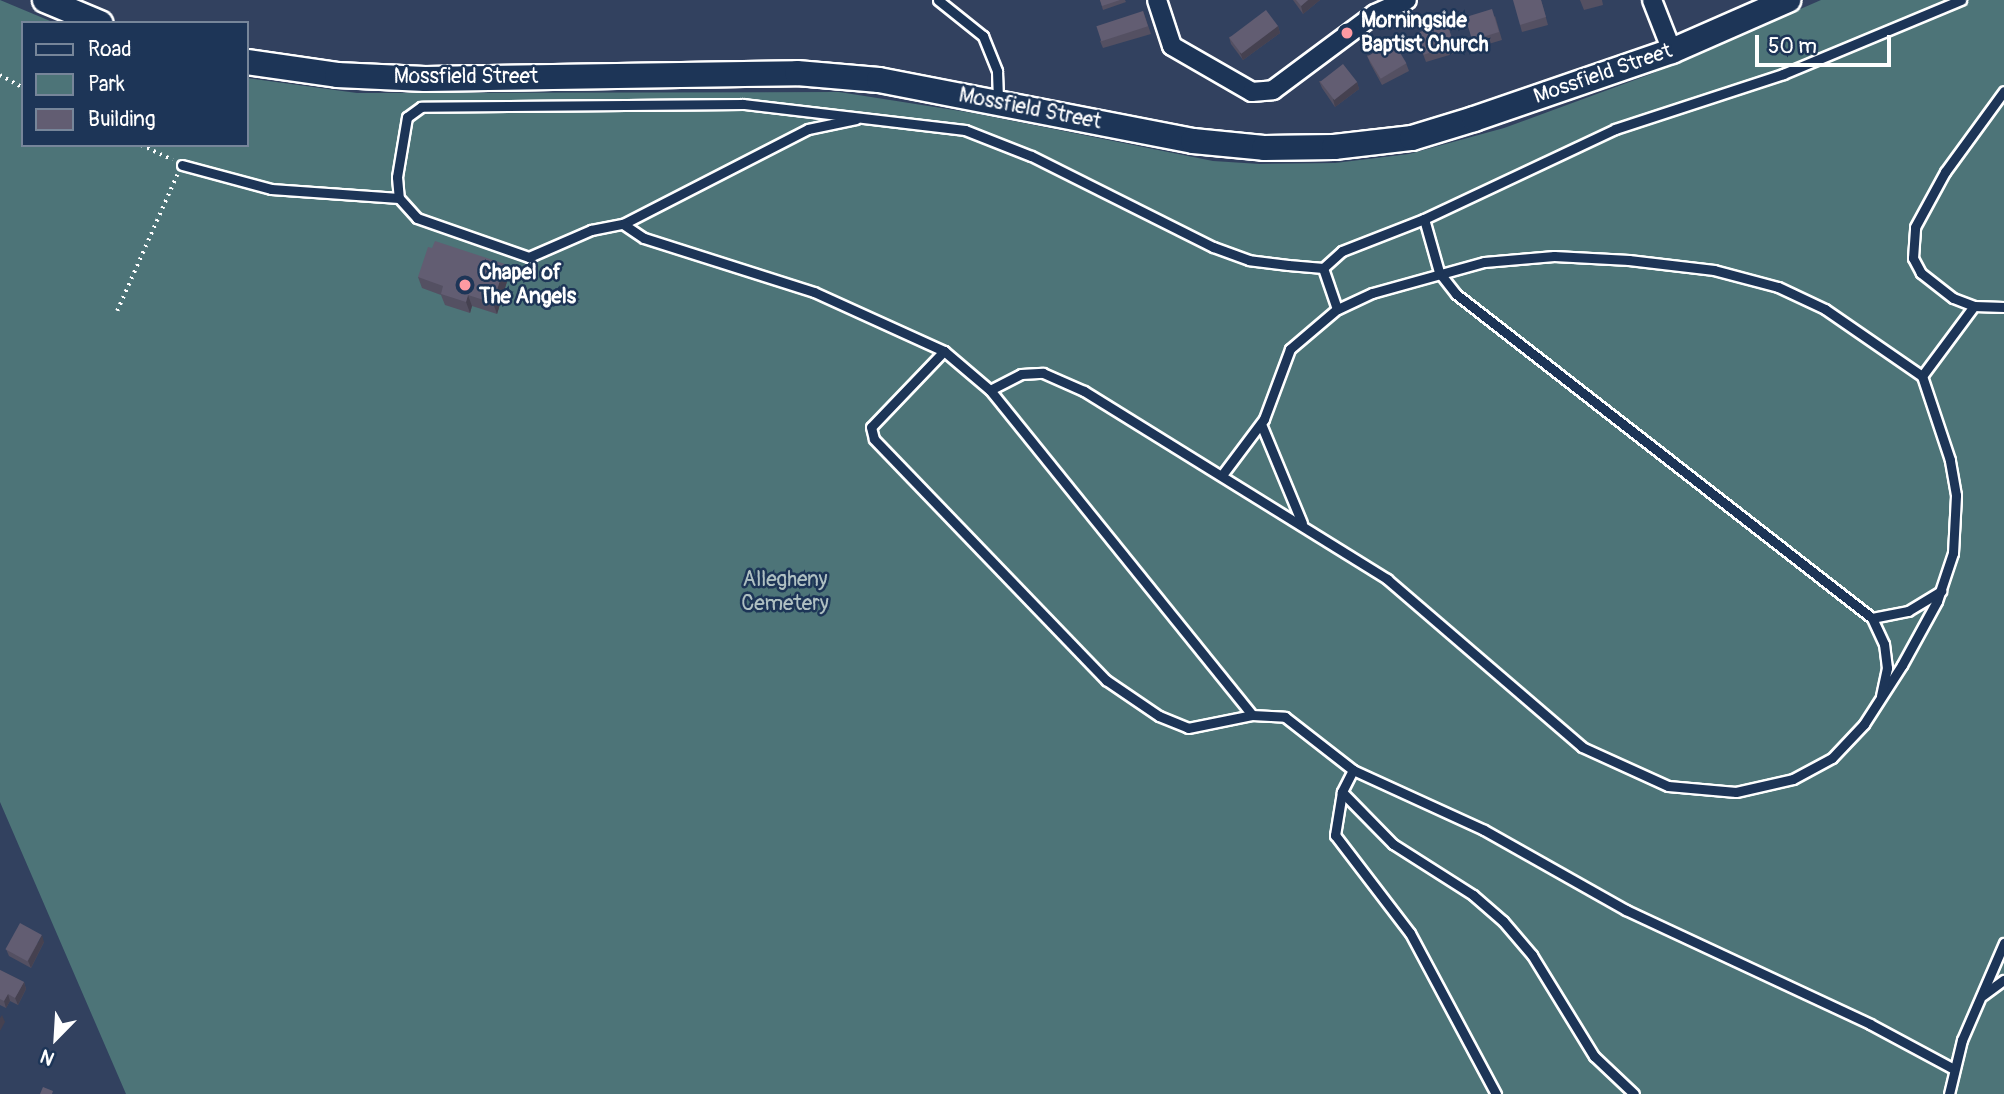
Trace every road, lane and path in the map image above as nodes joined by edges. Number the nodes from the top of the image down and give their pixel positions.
1 (45, 0) edge
2 (938, 0) edge
3 (1157, 0) edge
4 (1407, 0) edge
5 (1652, 0) edge
6 (1788, 0) edge
7 (1961, 0) edge
8 (95, 21) edge
9 (1672, 51) junction
10 (248, 62) edge
11 (0, 75) edge
12 (21, 87) edge
13 (2004, 91) edge
14 (998, 103) junction
15 (883, 118) junction
16 (145, 147) edge
17 (182, 164) junction
18 (399, 198) junction
19 (1424, 219) junction
20 (623, 224) junction
21 (1323, 268) junction
22 (1439, 272) junction
23 (1974, 306) junction
24 (2004, 307) edge
25 (1337, 309) junction
26 (117, 311) dead end
27 (944, 351) junction
28 (1922, 376) junction
29 (990, 390) junction
30 (1261, 424) junction
31 (1222, 475) junction
32 (1303, 524) junction
33 (1941, 591) junction
34 (1872, 618) junction
35 (1881, 696) junction
36 (1252, 715) junction
37 (1353, 770) junction
38 (1342, 792) junction
39 (2004, 943) edge
40 (2004, 980) edge
41 (1983, 995) junction
42 (1952, 1068) junction
43 (1496, 1094) edge
44 (1634, 1094) edge
45 (1950, 1094) edge

1 - 8 street
2 - 14 lane
3 - 4 street
5 - 9 street
6 - 9 street, Mossfield Street
7 - 19 lane
9 - 14 street, Mossfield Street
10 - 14 street, Mossfield Street
11 - 12 path
13 - 23 lane
15 - 18 lane
15 - 20 lane
15 - 21 lane
16 - 17 path
17 - 18 lane
17 - 26 path
18 - 20 lane
19 - 21 lane
19 - 22 lane
20 - 27 lane
21 - 25 lane
22 - 25 lane
22 - 28 lane
22 - 34 lane
23 - 24 lane
23 - 28 lane
25 - 30 lane
27 - 29 lane
27 - 36 lane
28 - 33 lane
29 - 31 lane
29 - 36 lane
30 - 31 lane
30 - 32 lane
31 - 32 lane
32 - 35 lane
33 - 34 lane
33 - 35 lane
34 - 35 lane
36 - 37 lane
37 - 38 lane
37 - 42 lane
38 - 43 lane
38 - 44 lane
39 - 41 lane
40 - 41 lane
41 - 42 lane
42 - 45 lane

